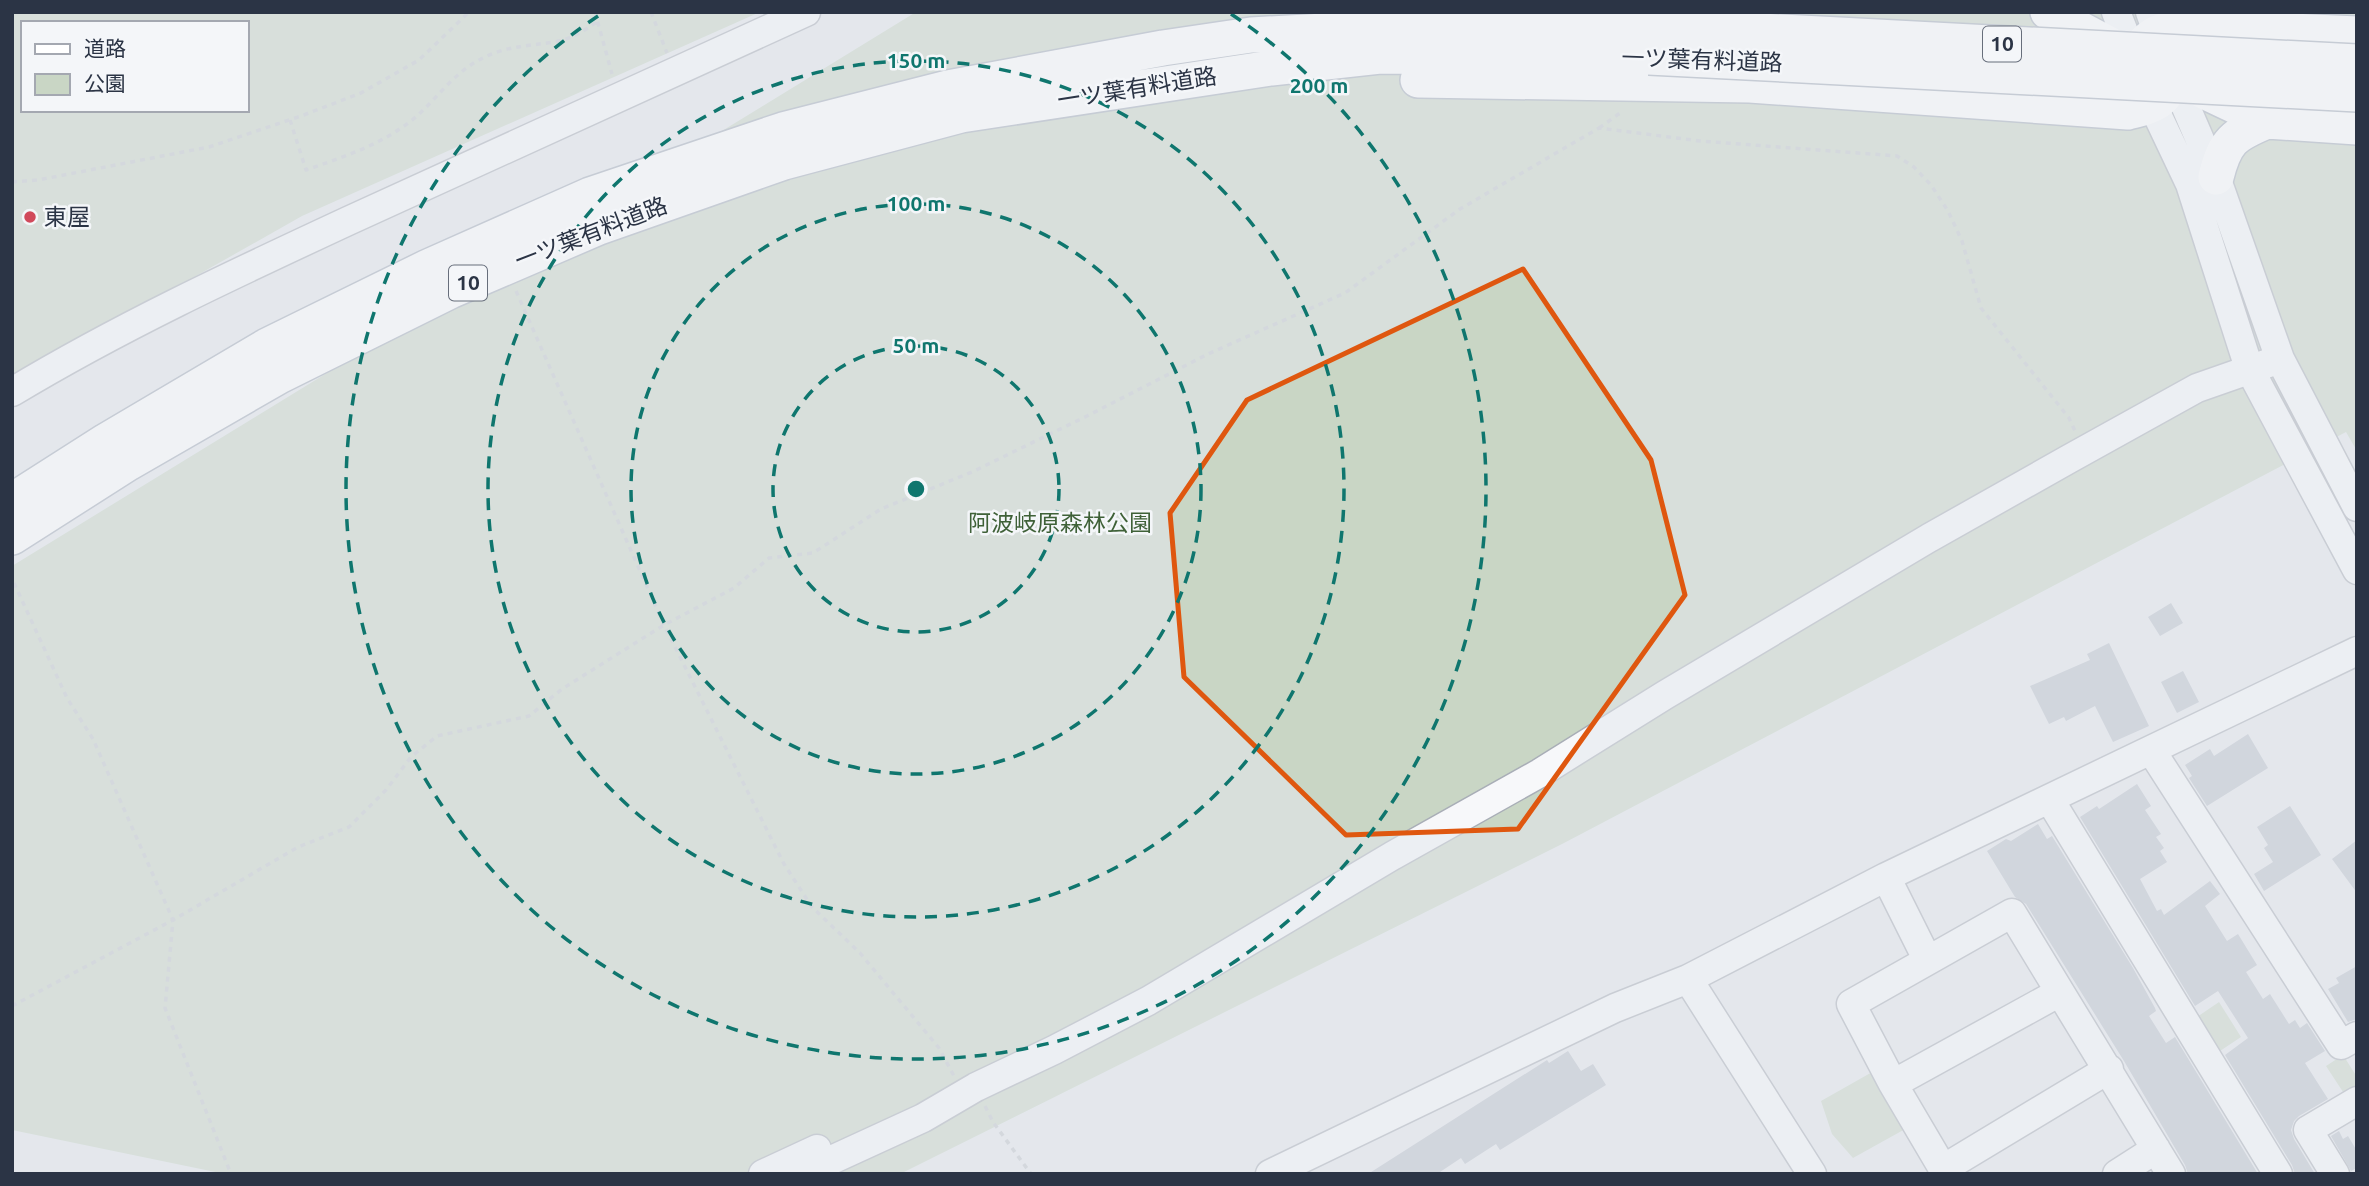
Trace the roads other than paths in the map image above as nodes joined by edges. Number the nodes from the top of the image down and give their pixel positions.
1 (806, 12) edge
2 (1339, 12) edge
3 (2047, 12) edge
4 (2116, 12) edge
5 (2154, 22) edge
6 (2357, 34) edge
7 (1251, 35) junction
8 (1648, 41) junction
9 (2134, 57) junction
10 (2357, 62) edge
11 (1272, 68) junction
12 (2173, 77) junction
13 (2357, 94) edge
14 (2153, 106) junction
15 (2267, 121) junction
16 (2357, 127) edge
17 (2216, 177) junction
18 (2280, 359) junction
19 (2249, 369) junction
20 (12, 392) edge
21 (12, 501) edge
22 (2357, 507) edge
23 (12, 537) edge
24 (2357, 570) edge
25 (2357, 651) edge
26 (2151, 750) junction
27 (2050, 800) junction
28 (1886, 877) junction
29 (1927, 959) junction
30 (1688, 979) junction
31 (2060, 992) junction
32 (2357, 1036) edge
33 (2109, 1069) junction
34 (1893, 1084) junction
35 (975, 1087) junction
36 (2357, 1101) edge
37 (2157, 1149) junction
38 (1944, 1171) edge
39 (763, 1174) edge
40 (801, 1174) edge
41 (1270, 1174) edge
42 (1812, 1174) edge
43 (2117, 1174) edge
44 (2171, 1174) edge
45 (2278, 1174) edge
46 (2335, 1174) edge

1 - 20 street
2 - 7 main road
3 - 9 main road
4 - 9 street
5 - 6 main road
5 - 9 main road
5 - 12 street
7 - 8 main road, 一ツ葉有料道路 / 10
7 - 21 main road, 一ツ葉有料道路 / 10
8 - 10 main road, 一ツ葉有料道路 / 10, bridge
8 - 11 main road, 一ツ葉有料道路 / 10
8 - 13 main road, 一ツ葉有料道路 / 10, bridge
9 - 12 main road
9 - 14 street
11 - 14 main road
11 - 23 main road, 一ツ葉有料道路 / 10
12 - 14 main road
12 - 15 main road
12 - 17 street
14 - 19 street
15 - 16 main road
15 - 17 main road
17 - 18 street
18 - 19 street
18 - 22 street
19 - 24 street
19 - 35 street
25 - 26 street
26 - 27 street
26 - 32 street
27 - 28 street
27 - 45 street
28 - 29 street
28 - 30 street
29 - 31 street
29 - 34 street
30 - 41 street
30 - 42 street
31 - 33 street
31 - 34 street
33 - 37 street
33 - 38 street
34 - 38 street
35 - 39 street
35 - 40 street
36 - 46 street
37 - 43 street
37 - 44 street

